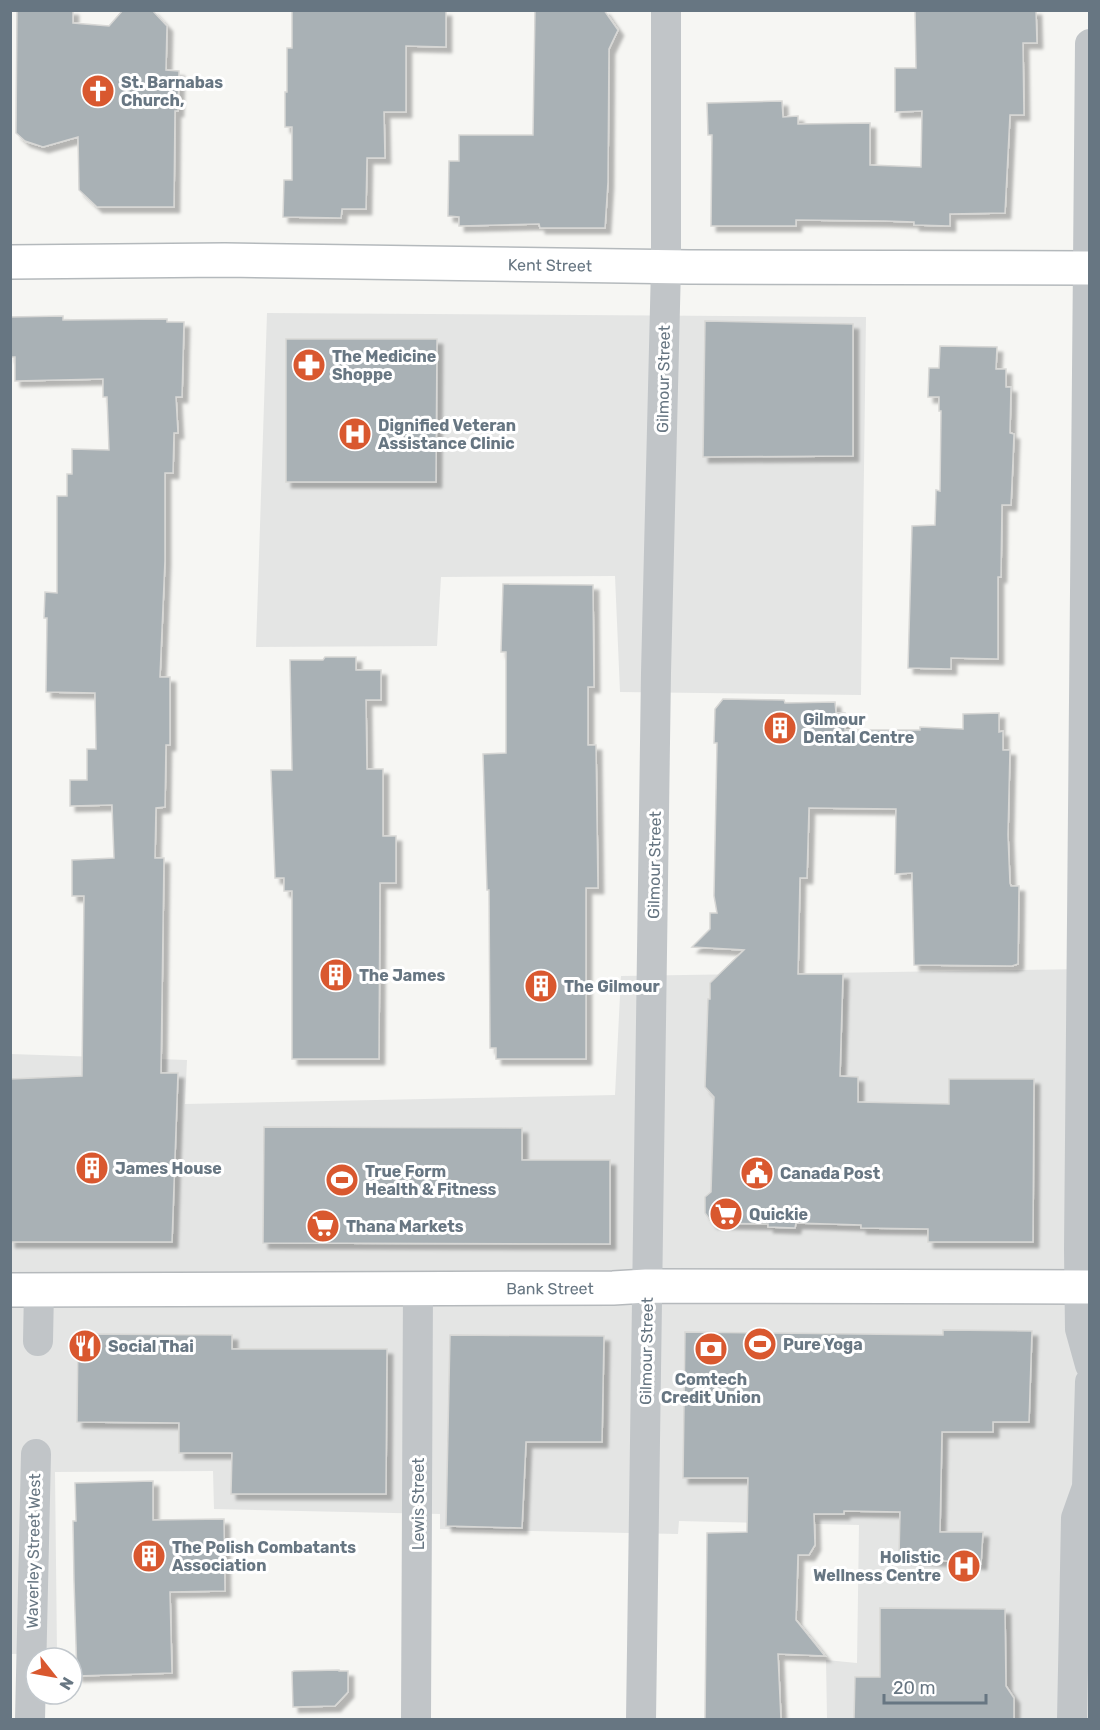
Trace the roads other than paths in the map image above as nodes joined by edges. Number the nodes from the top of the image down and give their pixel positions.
1 (666, 10) edge
2 (1089, 44) edge
3 (10, 262) edge
4 (666, 266) junction
5 (1088, 268) edge
6 (646, 1286) junction
7 (1085, 1287) edge
8 (418, 1288) junction
9 (25, 1290) edge
10 (38, 1341) dead end
11 (1089, 1365) edge
12 (1089, 1382) edge
13 (36, 1454) dead end
14 (30, 1719) edge
15 (416, 1719) edge
16 (641, 1719) edge
17 (1072, 1719) edge

1 - 4 street, Gilmour Street
2 - 5 street
3 - 4 main road, Kent Street
4 - 5 main road, Kent Street
4 - 6 street, Gilmour Street
5 - 7 street
6 - 7 main road, Bank Street
6 - 8 main road, Bank Street
6 - 16 street, Gilmour Street
7 - 11 street
8 - 9 main road, Bank Street
8 - 15 street, Lewis Street
9 - 10 street
12 - 17 street
13 - 14 street, Waverley Street West

